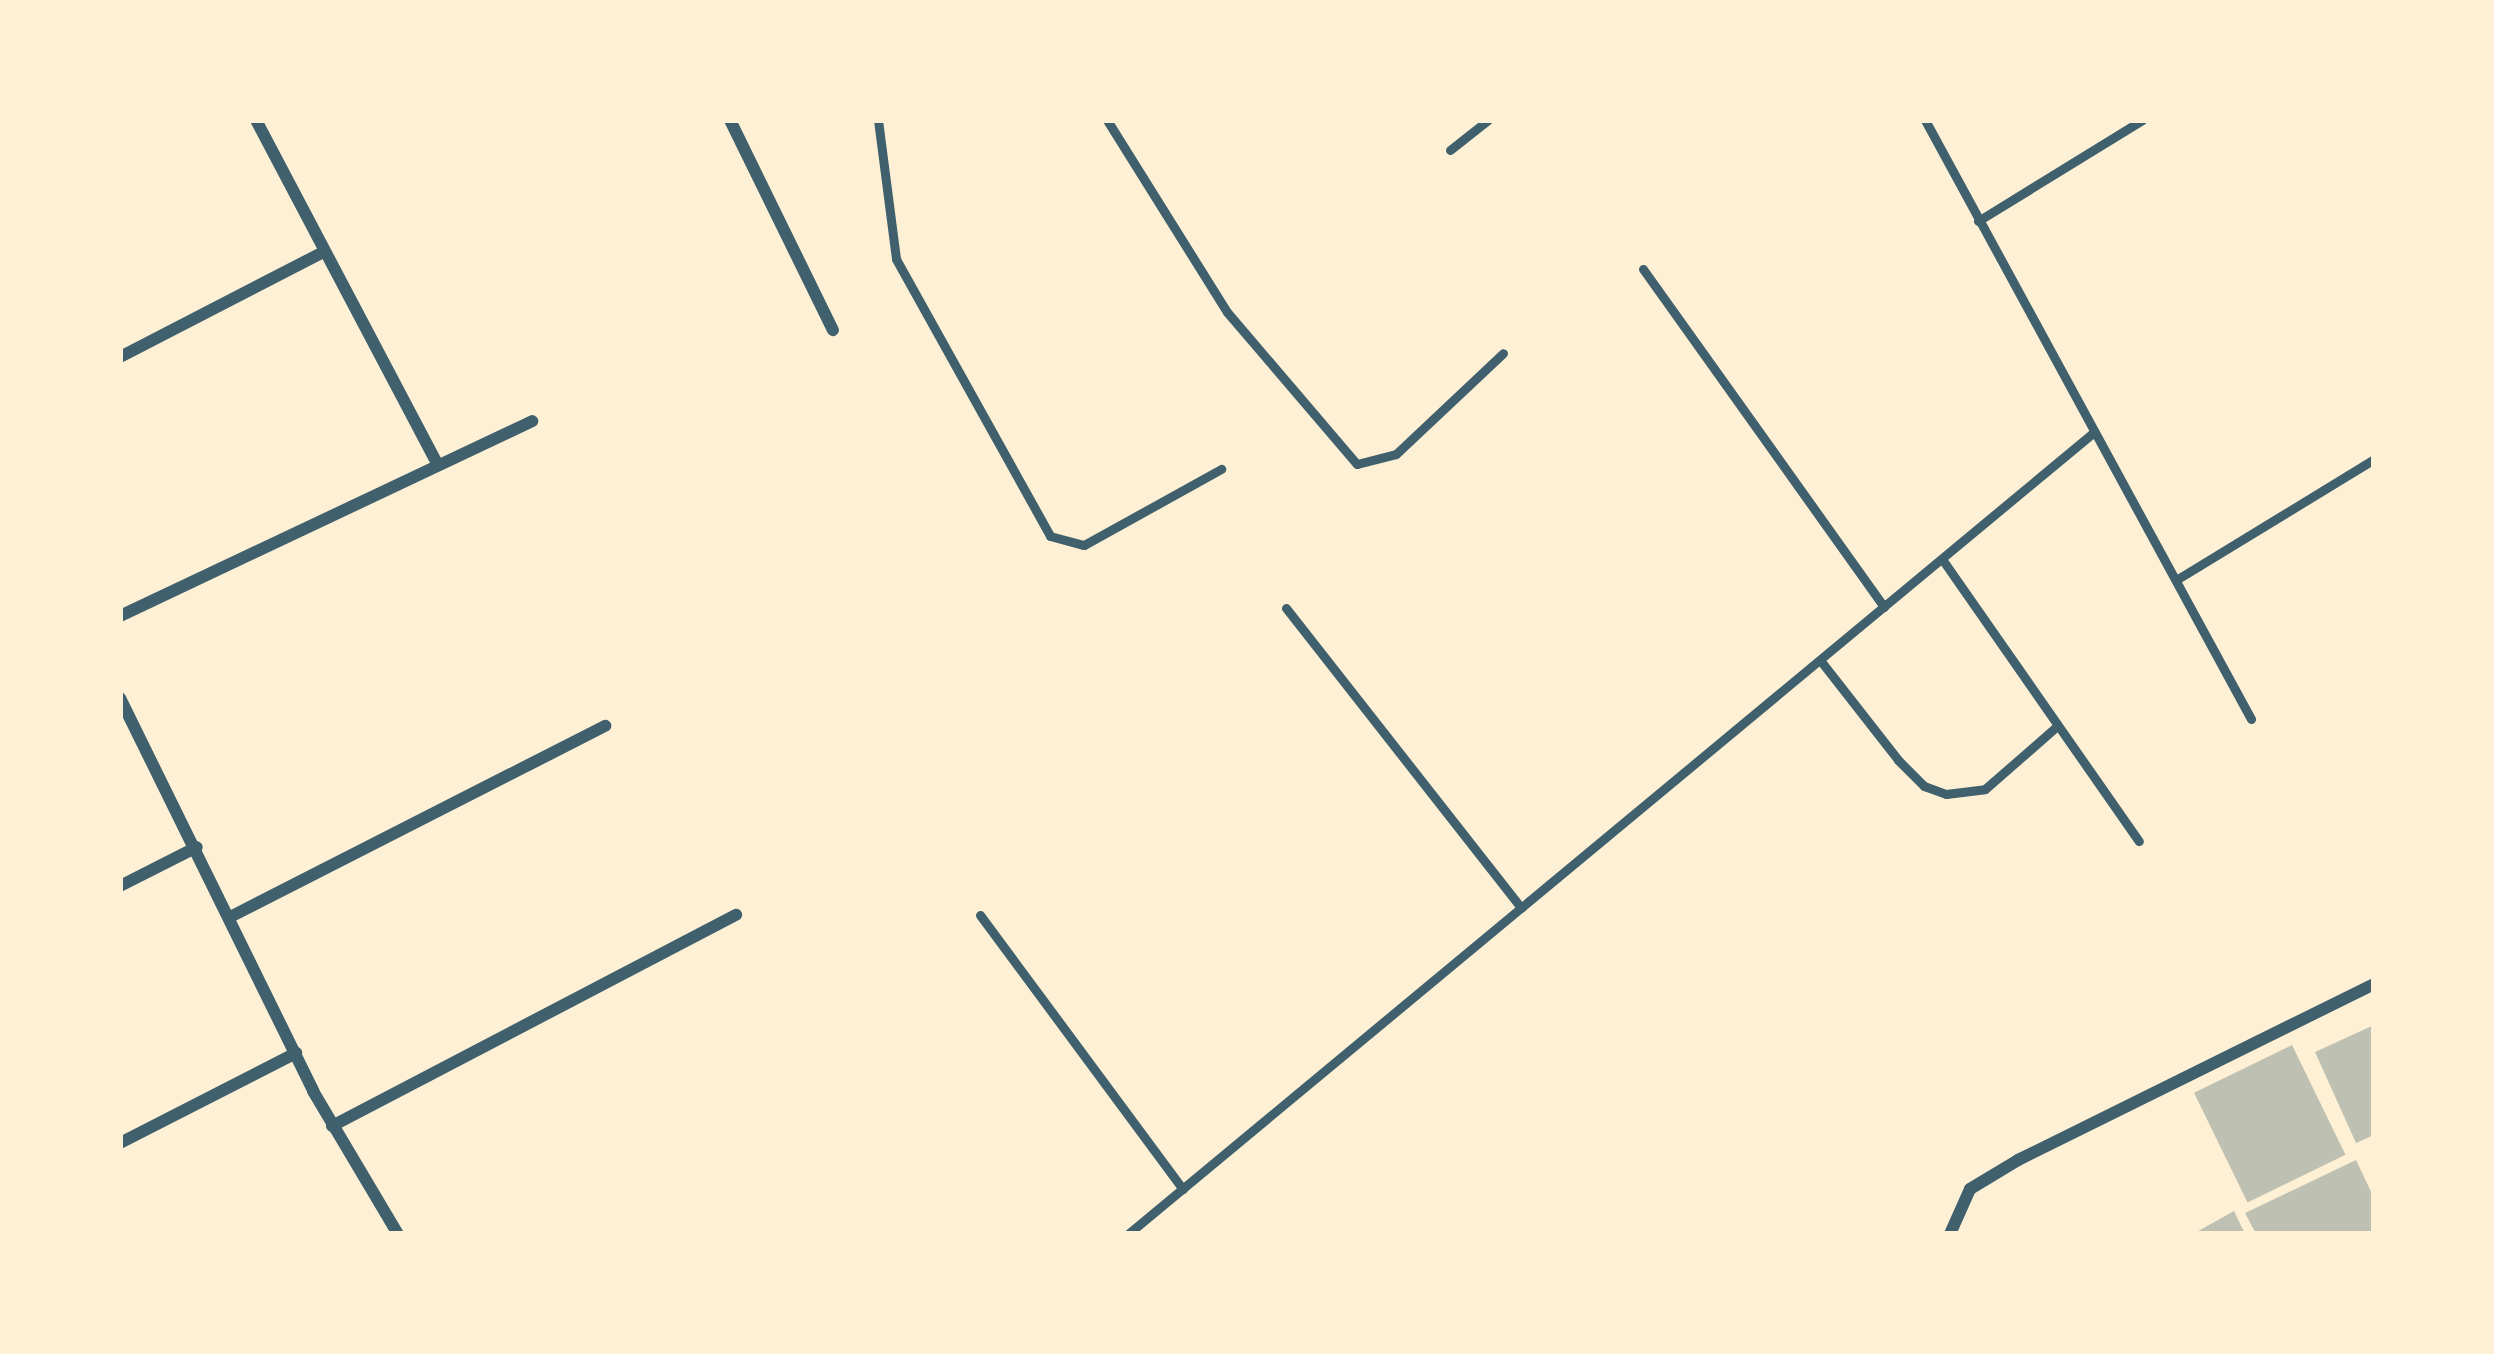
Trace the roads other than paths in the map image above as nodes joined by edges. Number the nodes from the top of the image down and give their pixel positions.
1 (256, 120) edge
2 (730, 120) edge
3 (878, 120) edge
4 (1107, 120) edge
5 (1488, 120) edge
6 (1925, 120) edge
7 (2142, 120) edge
8 (1450, 150) dead end
9 (1978, 221) junction
10 (323, 252) junction
11 (1643, 269) dead end
12 (833, 330) dead end
13 (1504, 353) dead end
14 (120, 357) edge
15 (532, 421) dead end
16 (2094, 432) junction
17 (2374, 459) edge
18 (437, 463) junction
19 (1221, 470) dead end
20 (1942, 559) junction
21 (2176, 580) junction
22 (1884, 607) junction
23 (1286, 608) dead end
24 (120, 616) edge
25 (1820, 660) junction
26 (120, 698) edge
27 (2251, 719) dead end
28 (605, 726) dead end
29 (2056, 727) junction
30 (2139, 842) dead end
31 (197, 847) junction
32 (120, 886) edge
33 (1522, 908) junction
34 (736, 915) dead end
35 (980, 915) dead end
36 (232, 916) junction
37 (2374, 984) edge
38 (296, 1053) junction
39 (332, 1126) junction
40 (120, 1143) edge
41 (1183, 1189) junction
42 (398, 1234) edge
43 (1128, 1234) edge
44 (1950, 1234) edge

1 - 10 street
2 - 12 street
3 - 19 lane
4 - 13 lane
5 - 8 lane
6 - 9 lane
7 - 9 lane
9 - 16 lane
10 - 14 street
10 - 18 street
11 - 22 lane
15 - 18 street
16 - 20 lane
16 - 21 lane
17 - 21 lane
18 - 24 street
20 - 22 lane
20 - 29 lane
21 - 27 lane
22 - 25 lane
23 - 33 lane
25 - 29 lane
25 - 33 lane
26 - 31 street
28 - 36 street
29 - 30 lane
31 - 32 street
31 - 36 street
33 - 41 lane
34 - 39 street
35 - 41 lane
36 - 38 street
37 - 44 street
38 - 39 street
38 - 40 street
39 - 42 street
41 - 43 lane

